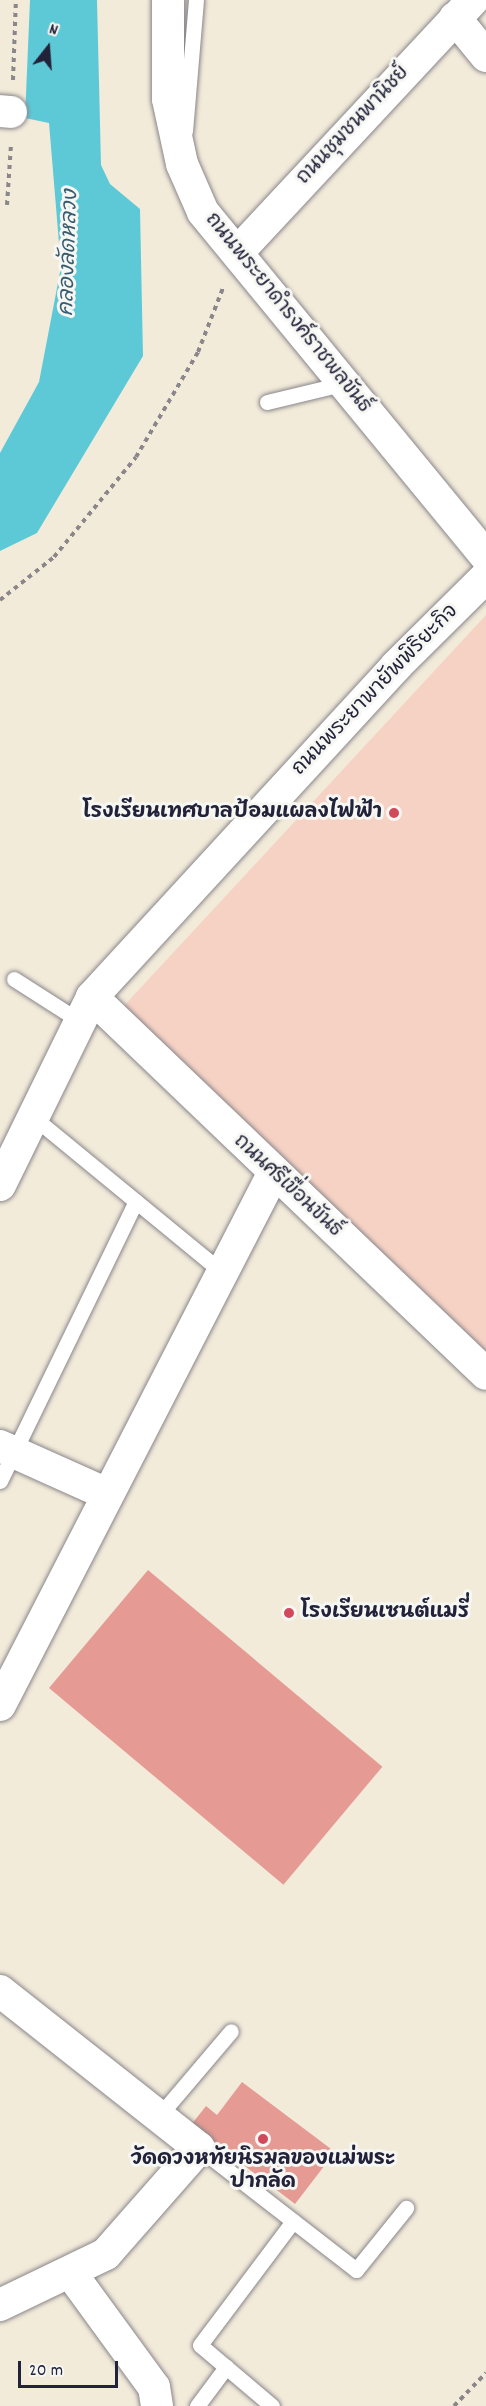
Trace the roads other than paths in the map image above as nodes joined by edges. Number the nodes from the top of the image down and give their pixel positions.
1 (168, 0) edge
2 (196, 0) edge
3 (464, 9) edge
4 (486, 56) edge
5 (182, 164) junction
6 (237, 253) junction
7 (342, 384) junction
8 (267, 402) dead end
9 (486, 557) edge
10 (486, 577) edge
11 (14, 979) dead end
12 (85, 1008) junction
13 (32, 1116) junction
14 (273, 1174) junction
15 (0, 1185) edge
16 (135, 1201) junction
17 (221, 1271) junction
18 (486, 1374) edge
19 (6, 1449) edge
20 (0, 1481) edge
21 (107, 1494) junction
22 (0, 1705) edge
23 (0, 1991) edge
24 (231, 2031) dead end
25 (159, 2116) junction
26 (199, 2148) junction
27 (406, 2208) dead end
28 (293, 2221) junction
29 (70, 2272) junction
30 (0, 2306) edge
31 (226, 2367) junction
32 (157, 2406) edge
33 (197, 2406) edge
34 (272, 2406) edge

1 - 5 street, ถนนพระยาดำรงค์ราชพลขันธ์
2 - 5 lane
3 - 4 street
3 - 6 street, ถนนชุมชนพานิชย์
5 - 6 street, ถนนพระยาดำรงค์ราชพลขันธ์
6 - 7 street, ถนนพระยาดำรงค์ราชพลขันธ์
7 - 8 lane
7 - 9 street, ถนนพระยาดำรงค์ราชพลขันธ์
10 - 12 street, ถนนพระยาพายัพพิริยะกิจ
11 - 12 lane
12 - 13 street, ถนนพระยาพายัพพิริยะกิจ
12 - 14 street, ถนนศรีเขื่อนขันธ์
13 - 15 street, ถนนพระยาพายัพพิริยะกิจ
13 - 16 lane
14 - 17 street
14 - 18 street, ถนนศรีเขื่อนขันธ์
16 - 17 lane
16 - 19 lane
17 - 21 street
19 - 20 lane
19 - 21 street
21 - 22 street
23 - 25 street
24 - 25 lane
25 - 26 street
26 - 28 lane
26 - 29 street
27 - 28 lane
28 - 31 lane
29 - 30 street
29 - 32 street
31 - 33 lane
31 - 34 lane

